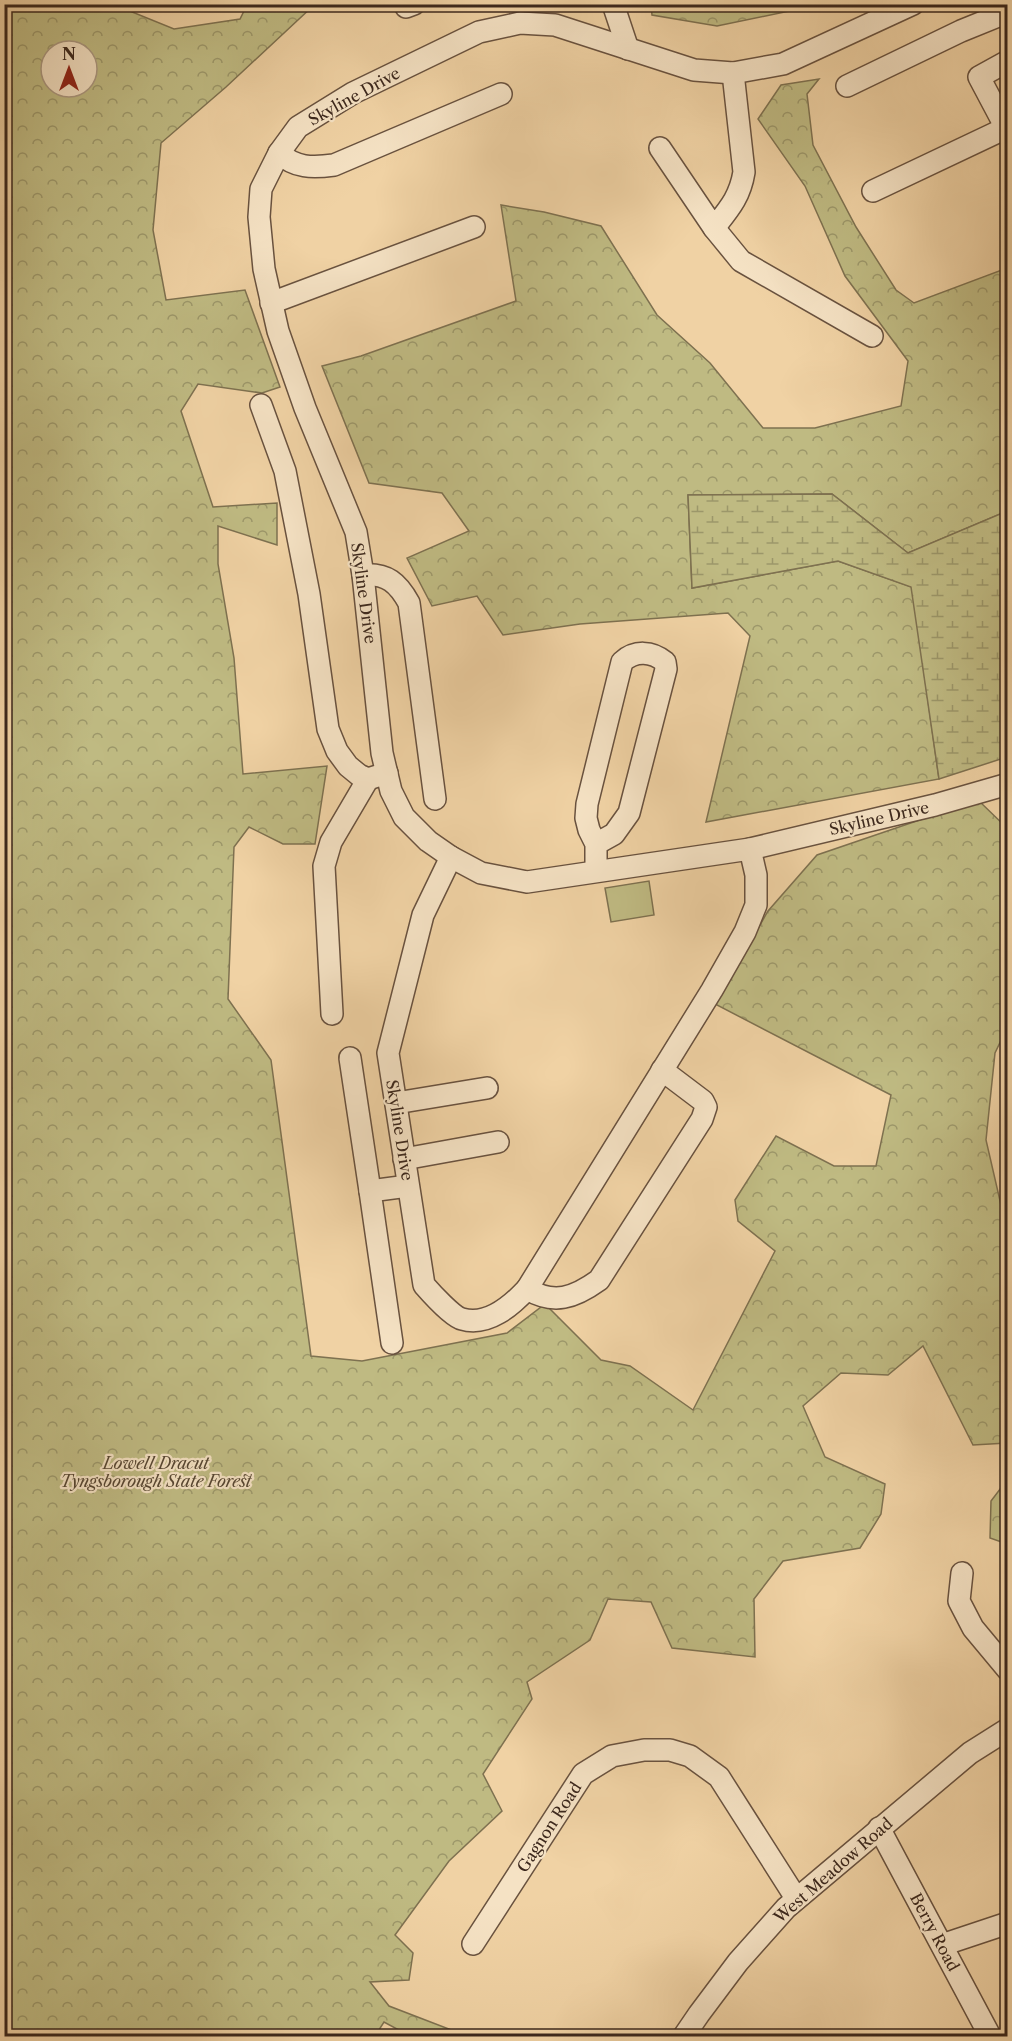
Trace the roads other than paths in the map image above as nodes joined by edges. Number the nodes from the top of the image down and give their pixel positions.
1 (613, 4) edge
2 (913, 4) edge
3 (1007, 4) edge
4 (1008, 11) edge
5 (628, 49) junction
6 (1008, 61) edge
7 (733, 73) junction
8 (847, 86) dead end
9 (501, 94) dead end
10 (1006, 128) edge
11 (660, 148) dead end
12 (279, 153) junction
13 (873, 191) dead end
14 (474, 227) dead end
15 (714, 228) junction
16 (272, 303) junction
17 (872, 336) dead end
18 (261, 405) dead end
19 (363, 575) junction
20 (377, 776) junction
21 (1008, 784) edge
22 (435, 799) dead end
23 (596, 844) junction
24 (750, 849) junction
25 (451, 857) junction
26 (596, 871) junction
27 (332, 1014) dead end
28 (350, 1058) dead end
29 (662, 1070) junction
30 (487, 1088) dead end
31 (396, 1103) junction
32 (498, 1142) dead end
33 (404, 1159) junction
34 (408, 1186) junction
35 (370, 1191) junction
36 (527, 1289) junction
37 (392, 1343) dead end
38 (962, 1573) dead end
39 (1008, 1670) edge
40 (1008, 1729) edge
41 (879, 1828) junction
42 (796, 1898) junction
43 (1008, 1923) edge
44 (473, 1944) dead end
45 (942, 1945) junction
46 (1008, 2033) edge
47 (684, 2037) edge
48 (990, 2037) edge
49 (1001, 2037) edge

1 - 5 street
2 - 7 street, Skyline Drive
3 - 4 street
4 - 8 street
5 - 7 street, Skyline Drive
5 - 12 street, Skyline Drive
6 - 10 street
7 - 15 street
9 - 12 street
10 - 13 street
11 - 15 street
12 - 16 street, Skyline Drive
14 - 16 street
15 - 17 street
16 - 19 street, Skyline Drive
18 - 20 street
19 - 20 street, Skyline Drive
19 - 22 street
20 - 25 street, Skyline Drive
20 - 27 street
21 - 24 street, Skyline Drive
23 - 23 street
23 - 26 street
24 - 26 street, Skyline Drive
24 - 29 street, Skyline Drive
25 - 26 street, Skyline Drive
25 - 31 street, Skyline Drive
28 - 35 street
29 - 36 street, Skyline Drive
29 - 36 street
30 - 31 street
31 - 33 street, Skyline Drive
32 - 33 street
33 - 34 street, Skyline Drive
34 - 35 street
34 - 36 street, Skyline Drive
35 - 37 street
38 - 39 street
40 - 41 street, West Meadow Road
41 - 42 street, West Meadow Road
41 - 45 street, Berry Road
42 - 44 street, Gagnon Road
42 - 47 street, West Meadow Road
43 - 45 street
45 - 48 street, Berry Road
46 - 49 street

